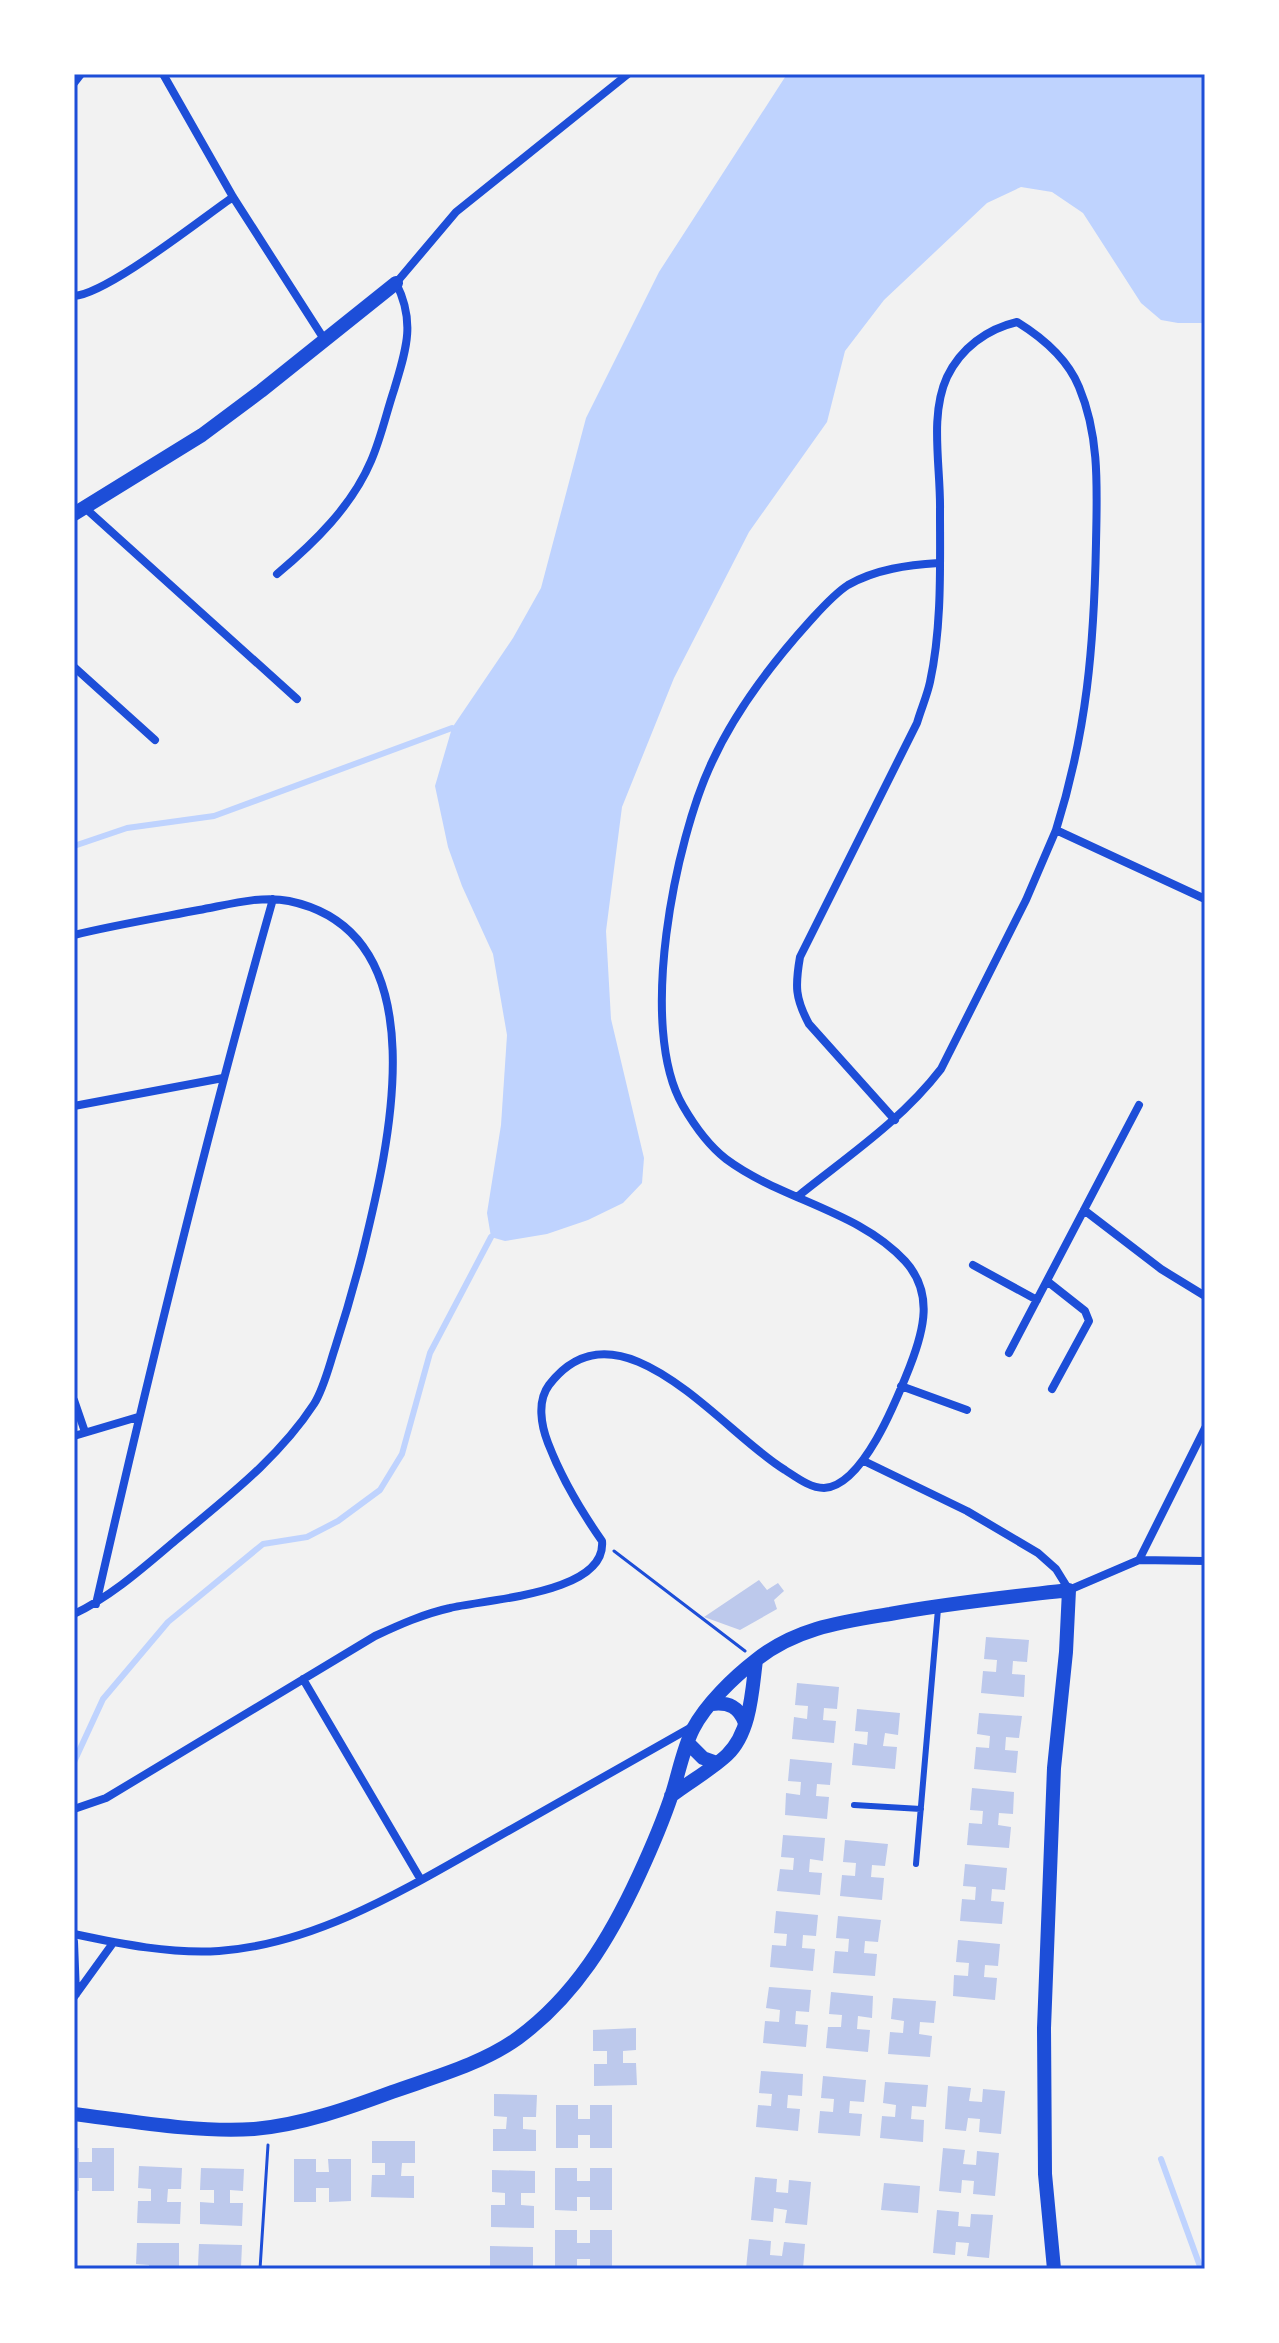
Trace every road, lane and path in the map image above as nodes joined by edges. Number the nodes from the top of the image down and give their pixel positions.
1 (81, 74) edge
2 (163, 74) edge
3 (628, 74) edge
4 (74, 83) edge
5 (233, 197) junction
6 (396, 283) junction
7 (74, 296) edge
8 (324, 339) junction
9 (79, 511) edge
10 (939, 563) junction
11 (277, 574) dead end
12 (74, 667) edge
13 (297, 699) dead end
14 (155, 740) dead end
15 (1056, 830) junction
16 (273, 899) junction
17 (1205, 899) edge
18 (74, 935) edge
19 (223, 1078) junction
20 (1139, 1105) dead end
21 (74, 1106) edge
22 (895, 1120) junction
23 (797, 1197) junction
24 (1084, 1210) junction
25 (973, 1265) dead end
26 (1047, 1281) junction
27 (1205, 1296) edge
28 (1037, 1300) junction
29 (1009, 1353) dead end
30 (901, 1386) junction
31 (1052, 1389) dead end
32 (74, 1400) edge
33 (967, 1410) dead end
34 (138, 1417) junction
35 (1205, 1428) edge
36 (85, 1432) junction
37 (74, 1436) edge
38 (864, 1461) junction
39 (602, 1541) junction
40 (1139, 1560) junction
41 (1205, 1561) edge
42 (1069, 1590) junction
43 (96, 1604) junction
44 (938, 1605) junction
45 (74, 1614) edge
46 (756, 1660) junction
47 (303, 1679) junction
48 (712, 1704) junction
49 (745, 1723) junction
50 (694, 1726) junction
51 (688, 1743) junction
52 (717, 1763) junction
53 (671, 1796) junction
54 (854, 1805) dead end
55 (74, 1809) edge
56 (921, 1809) junction
57 (916, 1864) dead end
58 (421, 1880) junction
59 (74, 1934) edge
60 (74, 1942) edge
61 (113, 1943) junction
62 (75, 1996) edge
63 (74, 2114) edge
64 (269, 2126) junction
65 (260, 2269) edge
66 (1054, 2269) edge

1 - 4 street
2 - 5 street
3 - 6 street
5 - 7 street
5 - 8 street
6 - 8 street
6 - 11 street
8 - 9 street
9 - 13 street
10 - 15 street
10 - 22 street
10 - 23 street
12 - 14 street
15 - 17 street
15 - 22 street
16 - 18 street
16 - 19 street
16 - 43 street
19 - 21 street
19 - 34 street
20 - 24 street
22 - 23 street
23 - 30 street
24 - 26 street
24 - 27 street
25 - 28 street
26 - 28 street
26 - 31 street
28 - 29 street
30 - 33 street
30 - 38 street
32 - 36 street
34 - 36 street
34 - 43 street
35 - 40 street
36 - 37 street
38 - 39 street
38 - 42 street
39 - 46 path
39 - 47 street
40 - 41 street
40 - 42 street
42 - 44 street
42 - 66 street
43 - 45 street
44 - 46 street
44 - 56 lane
46 - 48 street
46 - 49 street
47 - 55 street
47 - 58 street
48 - 49 street
48 - 50 street
49 - 52 street
50 - 51 street
50 - 58 street
51 - 52 street
51 - 53 street
52 - 53 street
53 - 64 street
54 - 56 lane
56 - 57 lane
58 - 61 street
59 - 61 street
60 - 62 street
61 - 62 street
63 - 64 street
64 - 65 path

